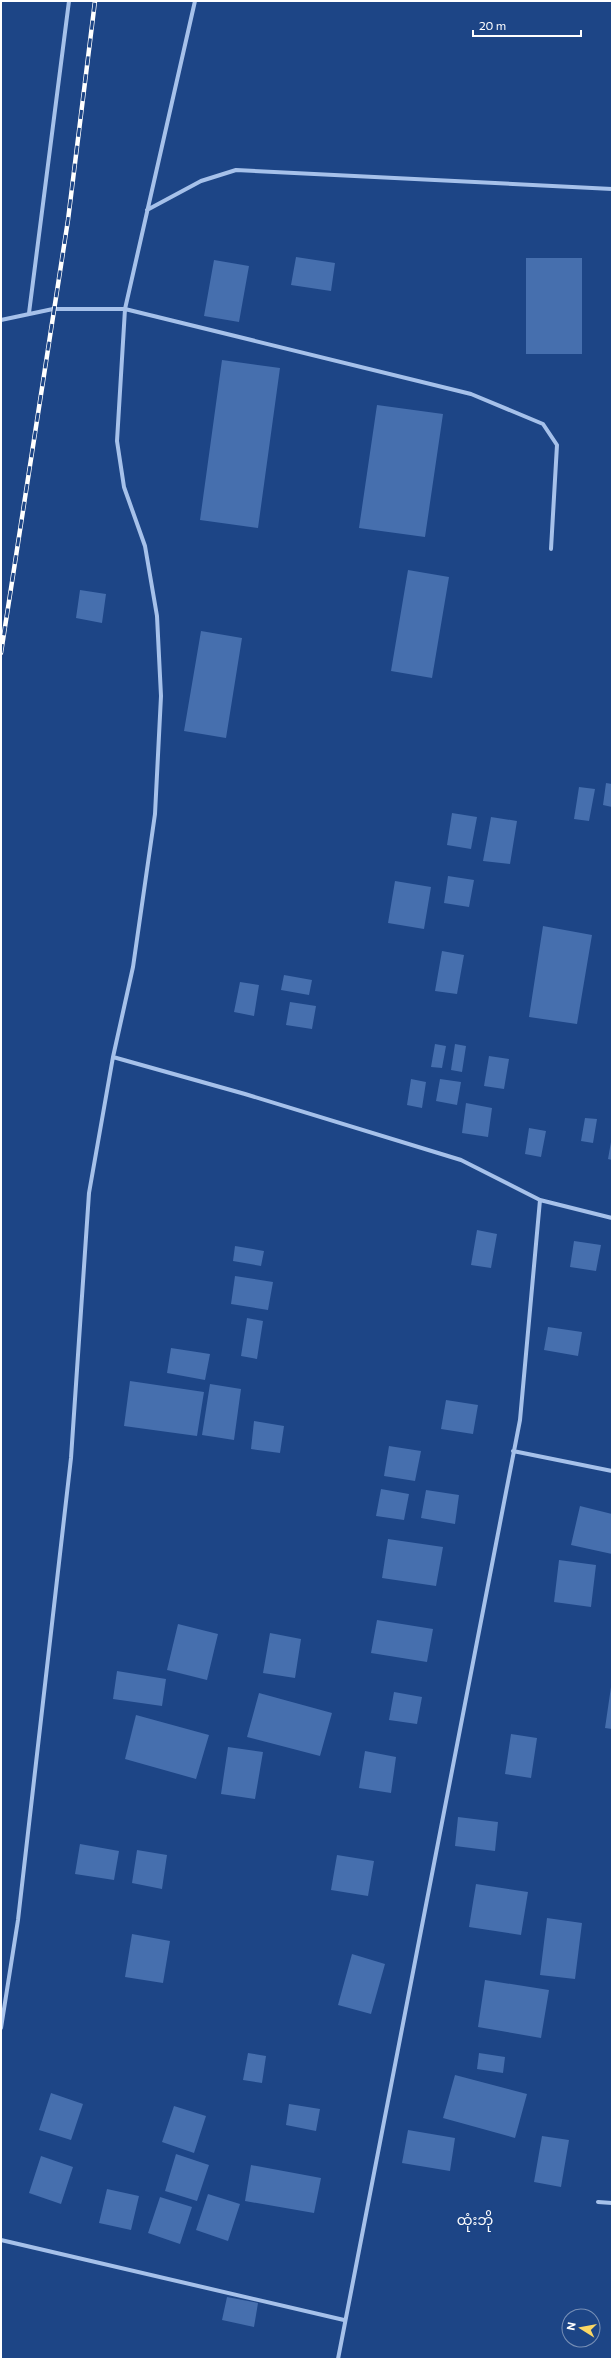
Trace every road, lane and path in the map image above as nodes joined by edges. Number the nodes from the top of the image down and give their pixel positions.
1 (69, 1) edge
2 (195, 1) edge
3 (612, 189) edge
4 (147, 210) junction
5 (125, 309) junction
6 (29, 313) junction
7 (1, 320) edge
8 (551, 549) dead end
9 (113, 1057) junction
10 (540, 1200) junction
11 (612, 1218) edge
12 (513, 1451) junction
13 (612, 1471) edge
14 (1, 2028) edge
15 (598, 2202) dead end
16 (612, 2203) edge
17 (1, 2240) edge
18 (344, 2320) junction
19 (338, 2359) edge

1 - 6 street
2 - 4 street
3 - 4 street
4 - 5 street
5 - 6 street
5 - 8 street
5 - 9 street
6 - 7 street
9 - 10 street
9 - 14 street
10 - 11 street
10 - 12 street
12 - 13 street
12 - 18 street
15 - 16 street
17 - 18 street
18 - 19 street

